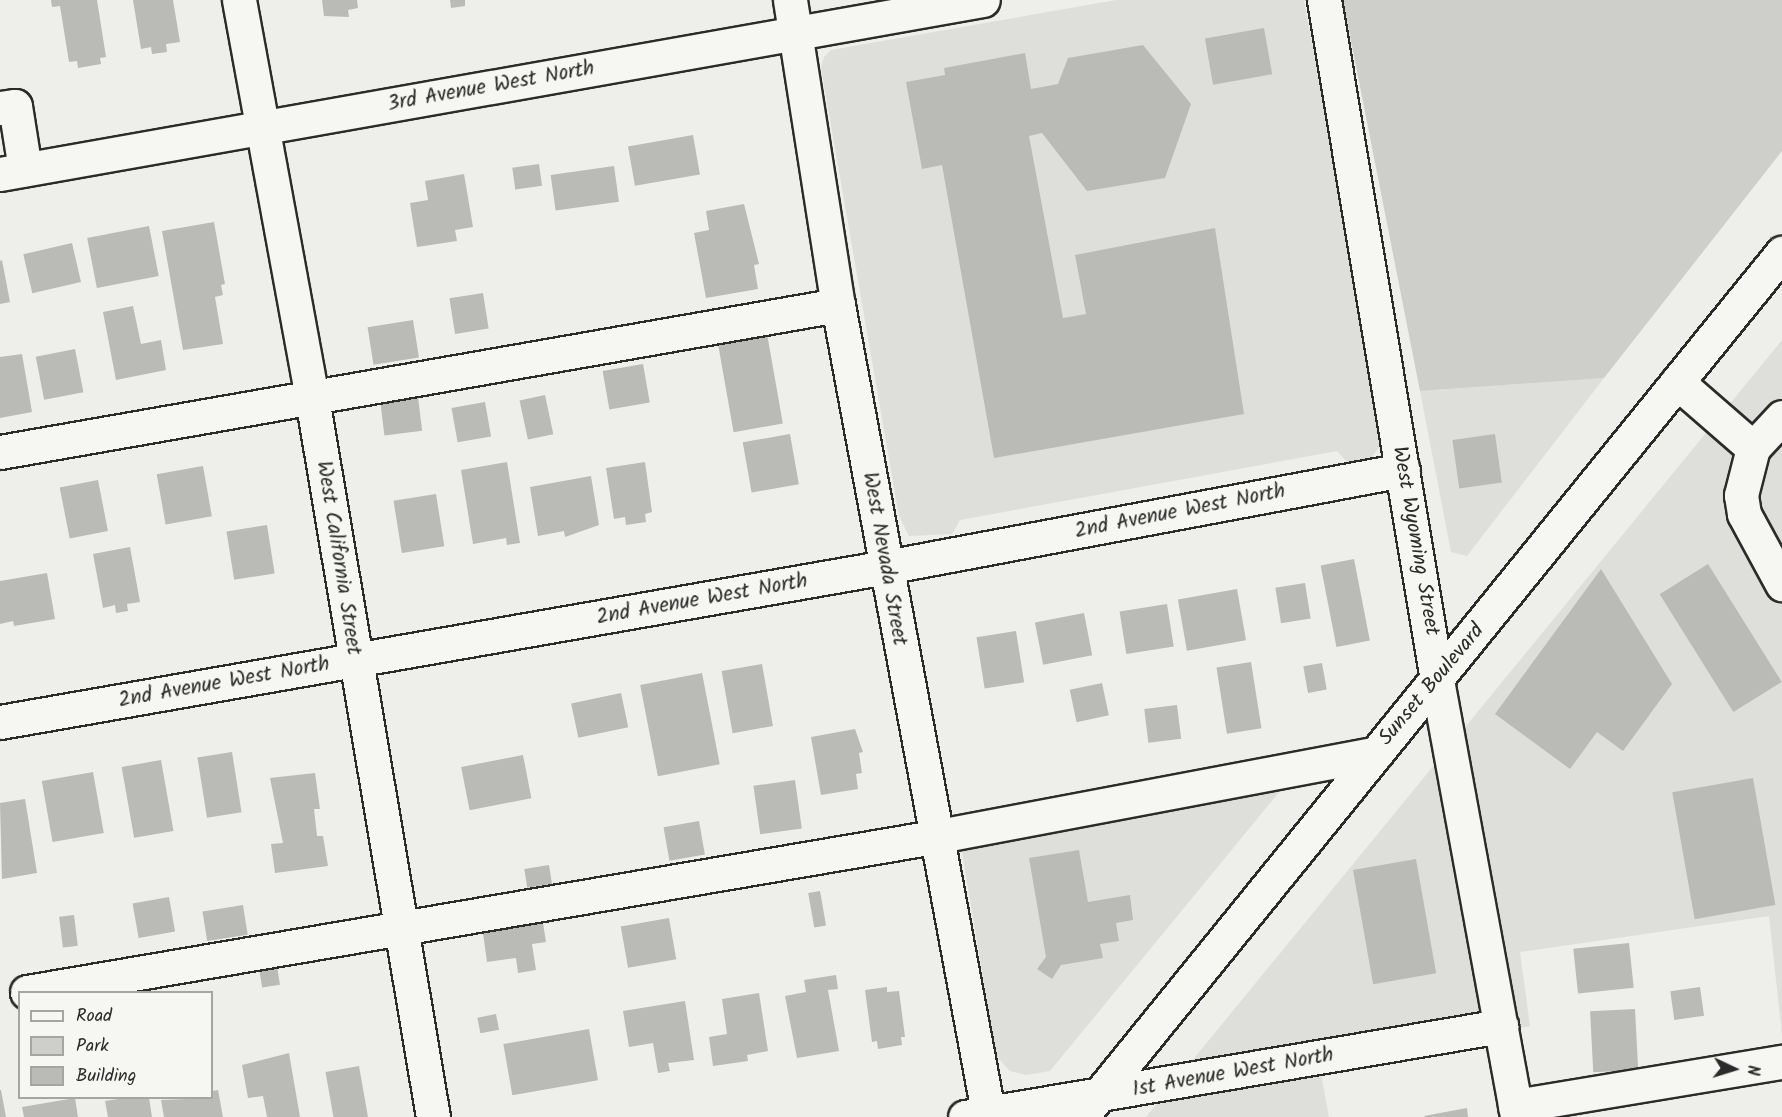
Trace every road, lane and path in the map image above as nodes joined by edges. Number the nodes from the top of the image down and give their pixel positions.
1 (239, 0) edge
2 (790, 0) edge
3 (983, 0) edge
4 (1324, 0) edge
5 (796, 33) junction
6 (0, 108) edge
7 (262, 128) junction
8 (13, 172) edge
9 (1782, 253) edge
10 (838, 305) junction
11 (1677, 382) junction
12 (312, 398) junction
13 (1782, 417) edge
14 (1753, 448) junction
15 (0, 452) edge
16 (1403, 470) junction
17 (886, 567) junction
18 (1782, 584) edge
19 (355, 661) junction
20 (1437, 680) junction
21 (0, 722) edge
22 (1375, 754) junction
23 (934, 837) junction
24 (402, 925) junction
25 (38, 991) edge
26 (18, 994) edge
27 (0, 997) edge
28 (1501, 1026) junction
29 (1782, 1062) edge
30 (1090, 1107) edge
31 (1516, 1112) edge
32 (981, 1116) edge
33 (433, 1117) edge

1 - 7 street, West California Street
2 - 5 street, West Nevada Street
3 - 5 street, 3rd Avenue West North
4 - 16 street, West Wyoming Street
5 - 7 street, 3rd Avenue West North
5 - 10 street, West Nevada Street
6 - 8 street
7 - 8 street, 3rd Avenue West North
7 - 12 street, West California Street
9 - 11 street, Sunset Boulevard
10 - 12 street
10 - 17 street, West Nevada Street
11 - 14 street
11 - 20 street, Sunset Boulevard
12 - 15 street
12 - 19 street, West California Street
13 - 14 street
14 - 18 street
16 - 17 street, 2nd Avenue West North
16 - 20 street, West Wyoming Street
17 - 19 street, 2nd Avenue West North
17 - 23 street, West Nevada Street
19 - 21 street, 2nd Avenue West North
19 - 24 street, West California Street
20 - 22 street, Sunset Boulevard
20 - 28 street, West Wyoming Street
22 - 23 street
22 - 30 street, Sunset Boulevard
23 - 24 street
23 - 32 street, West Nevada Street
24 - 25 street
24 - 33 street, West California Street
26 - 27 street
28 - 30 street, 1st Avenue West North
28 - 31 street, West Wyoming Street
29 - 31 street
30 - 32 street, 1st Avenue West North

